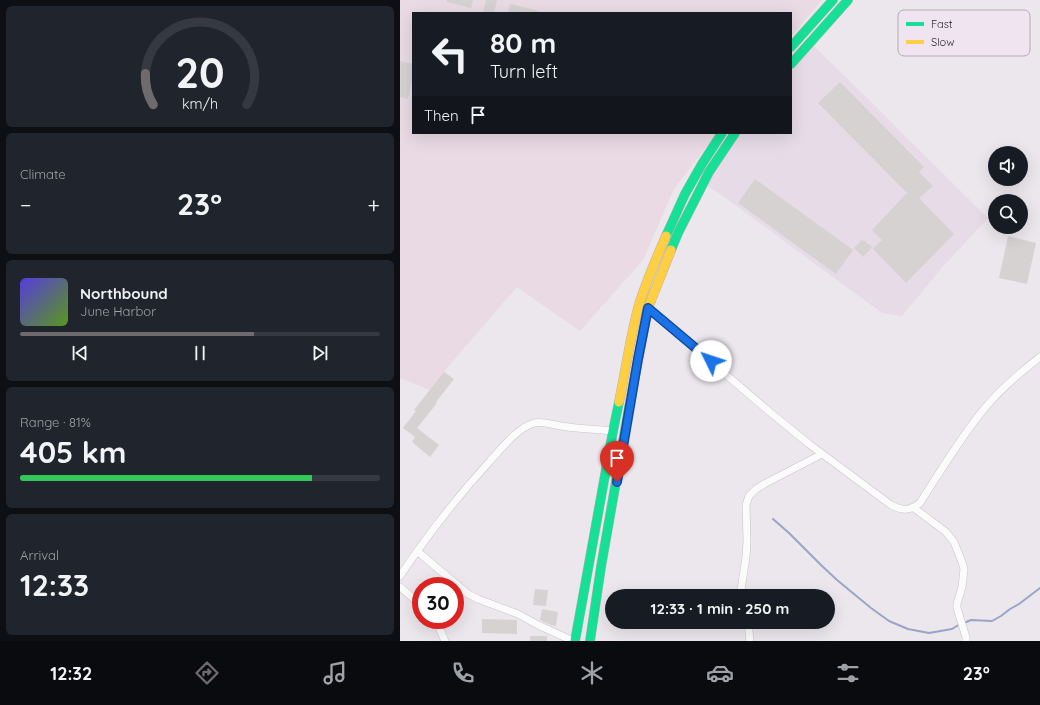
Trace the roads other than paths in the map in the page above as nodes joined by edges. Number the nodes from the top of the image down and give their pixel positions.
1 (834, 0) edge
2 (848, 0) edge
3 (792, 46) edge
4 (792, 63) edge
5 (721, 134) edge
6 (733, 134) edge
7 (648, 308) junction
8 (1040, 357) edge
9 (613, 431) junction
10 (822, 454) junction
11 (914, 508) junction
12 (417, 551) junction
13 (400, 576) edge
14 (400, 586) edge
15 (741, 589) edge
16 (412, 597) edge
17 (440, 629) edge
18 (749, 629) edge
19 (445, 641) edge
20 (574, 641) edge
21 (590, 641) edge
22 (750, 641) edge
23 (966, 641) edge

1 - 3 highway
2 - 4 highway
5 - 9 highway
6 - 7 highway
7 - 10 street
7 - 21 highway
8 - 11 street
9 - 12 street
9 - 20 highway
10 - 11 street
10 - 15 street
11 - 23 street
12 - 13 street
12 - 20 street
14 - 16 street
17 - 19 street
18 - 22 street

